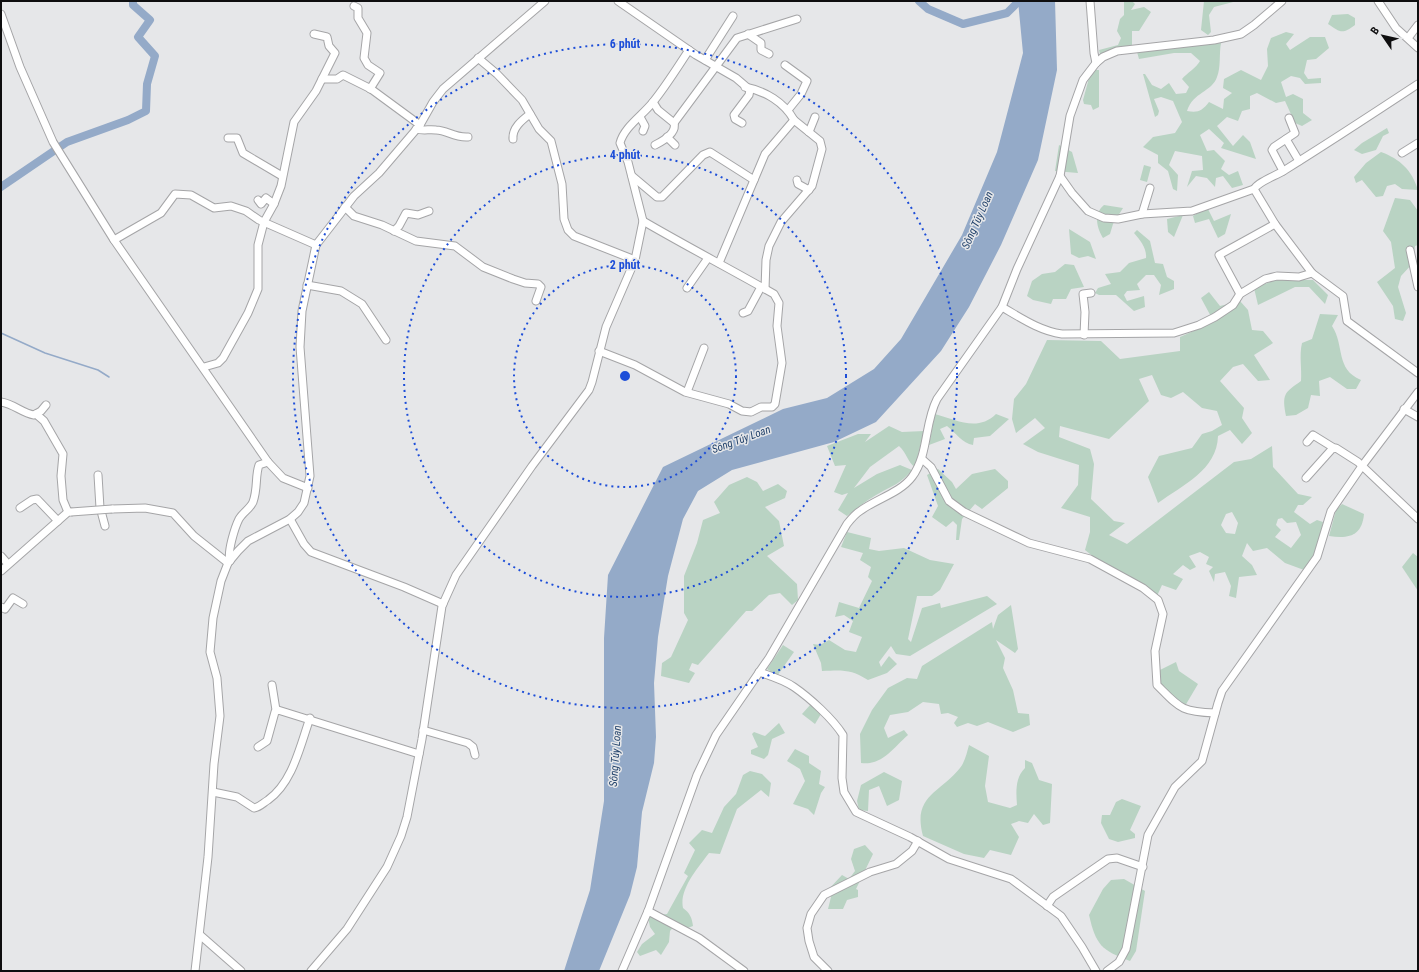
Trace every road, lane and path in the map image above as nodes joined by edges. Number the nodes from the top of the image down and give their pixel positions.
1 (545, 1) edge
2 (618, 1) edge
3 (1090, 1) edge
4 (1282, 1) edge
5 (1378, 1) edge
6 (354, 6) dead end
7 (1, 14) edge
8 (733, 16) dead end
9 (797, 19) dead end
10 (1418, 25) edge
11 (314, 34) dead end
12 (748, 34) junction
13 (1408, 38) junction
14 (1418, 48) edge
15 (689, 50) junction
16 (769, 54) dead end
17 (478, 58) junction
18 (705, 60) junction
19 (1096, 63) junction
20 (715, 65) junction
21 (785, 65) dead end
22 (322, 79) junction
23 (1418, 84) edge
24 (745, 87) junction
25 (370, 89) junction
26 (653, 102) junction
27 (788, 110) junction
28 (530, 114) junction
29 (640, 117) junction
30 (815, 118) dead end
31 (1289, 118) dead end
32 (794, 120) junction
33 (674, 123) junction
34 (742, 123) dead end
35 (418, 127) junction
36 (643, 130) dead end
37 (809, 132) junction
38 (468, 137) dead end
39 (667, 137) junction
40 (228, 138) dead end
41 (513, 139) dead end
42 (1286, 139) junction
43 (1418, 143) edge
44 (655, 145) dead end
45 (675, 145) dead end
46 (1402, 153) dead end
47 (1300, 161) junction
48 (1283, 171) junction
49 (282, 176) junction
50 (632, 176) junction
51 (1060, 176) junction
52 (754, 180) junction
53 (797, 180) dead end
54 (1150, 188) dead end
55 (1254, 189) junction
56 (809, 190) junction
57 (258, 200) dead end
58 (274, 204) junction
59 (345, 207) junction
60 (429, 211) dead end
61 (1142, 214) junction
62 (643, 221) junction
63 (264, 222) junction
64 (1275, 224) junction
65 (394, 231) junction
66 (114, 240) junction
67 (316, 245) junction
68 (1410, 250) dead end
69 (708, 258) junction
70 (635, 260) junction
71 (719, 263) junction
72 (1312, 273) junction
73 (307, 285) junction
74 (1418, 287) edge
75 (687, 288) dead end
76 (763, 288) junction
77 (1091, 292) dead end
78 (1240, 294) junction
79 (536, 301) dead end
80 (1002, 306) junction
81 (743, 313) dead end
82 (1084, 335) junction
83 (386, 340) dead end
84 (704, 348) dead end
85 (599, 352) junction
86 (204, 367) junction
87 (1418, 373) edge
88 (687, 392) junction
89 (1418, 392) edge
90 (1, 402) edge
91 (46, 404) dead end
92 (1404, 409) junction
93 (36, 414) junction
94 (1418, 417) edge
95 (1307, 442) dead end
96 (1334, 448) junction
97 (922, 459) junction
98 (268, 462) junction
99 (1362, 466) junction
100 (98, 475) dead end
101 (1306, 478) dead end
102 (308, 488) junction
103 (20, 508) dead end
104 (70, 512) junction
105 (1418, 519) edge
106 (290, 520) junction
107 (58, 521) junction
108 (105, 526) dead end
109 (1, 556) edge
110 (229, 562) junction
111 (8, 564) junction
112 (1, 571) edge
113 (11, 599) junction
114 (23, 604) dead end
115 (443, 604) junction
116 (1, 607) edge
117 (13, 607) dead end
118 (759, 672) junction
119 (272, 685) dead end
120 (276, 710) junction
121 (1215, 713) junction
122 (310, 718) junction
123 (423, 730) junction
124 (258, 747) dead end
125 (419, 754) junction
126 (475, 756) dead end
127 (213, 792) junction
128 (918, 842) junction
129 (1143, 867) junction
130 (1047, 906) junction
131 (648, 911) junction
132 (200, 935) junction
133 (735, 964) junction
134 (195, 971) edge
135 (241, 971) edge
136 (311, 971) edge
137 (622, 971) edge
138 (730, 971) edge
139 (744, 971) edge
140 (828, 971) edge
141 (1096, 971) edge
142 (1107, 971) edge

1 - 17 street
2 - 15 street
3 - 19 street
4 - 19 street
5 - 13 street
6 - 25 street
7 - 66 street
8 - 18 street
9 - 12 street
10 - 13 street
11 - 22 street
12 - 16 street
12 - 20 street
13 - 14 street
15 - 18 street
15 - 26 street
17 - 28 street
17 - 35 street
18 - 20 street
19 - 51 street
20 - 24 street
20 - 33 street
21 - 27 street
22 - 25 street
22 - 49 street
23 - 47 street
24 - 27 street
24 - 34 street
25 - 35 street
26 - 29 street
26 - 33 street
27 - 32 street
28 - 41 street
28 - 70 street
29 - 36 street
29 - 50 street
30 - 37 street
31 - 42 street
32 - 37 street
32 - 52 street
33 - 39 street
35 - 38 street
35 - 59 street
37 - 56 street
39 - 44 street
39 - 45 street
40 - 49 street
42 - 47 street
42 - 48 street
43 - 46 street
47 - 48 street
48 - 55 street
49 - 58 street
50 - 52 street
50 - 62 street
51 - 61 street
51 - 80 street
52 - 71 street
53 - 56 street
54 - 61 street
55 - 61 street
55 - 64 street
56 - 76 street
57 - 58 street
58 - 63 street
59 - 65 street
59 - 67 street
60 - 65 street
62 - 69 street
62 - 70 street
63 - 66 street
63 - 67 street
63 - 86 street
64 - 72 street
64 - 78 street
65 - 79 street
66 - 86 street
67 - 73 street
68 - 74 street
69 - 71 street
69 - 75 street
70 - 85 street
71 - 76 street
72 - 78 street
72 - 87 street
73 - 83 street
73 - 102 street
76 - 81 street
76 - 88 street
77 - 82 street
78 - 82 street
80 - 82 street
80 - 97 street
84 - 88 street
85 - 88 street
85 - 115 street
86 - 98 street
89 - 92 street
90 - 93 street
91 - 93 street
92 - 94 street
92 - 99 street
93 - 104 street
95 - 96 street
96 - 99 street
96 - 101 street
97 - 118 street
97 - 121 street
98 - 102 street
98 - 110 street
99 - 105 street
99 - 121 street
100 - 108 street
102 - 106 street
103 - 107 street
104 - 107 street
104 - 110 street, bridge
106 - 110 street
106 - 115 street
107 - 111 street
109 - 111 street
110 - 127 street
111 - 112 street
113 - 114 street
113 - 116 street
113 - 117 street
115 - 123 street
118 - 128 street
118 - 131 street
119 - 120 street
120 - 122 street
120 - 124 street
121 - 129 street
122 - 125 street
122 - 127 street
123 - 125 street
123 - 126 street
125 - 136 street
127 - 132 street
128 - 130 street
128 - 140 street
129 - 130 street
129 - 142 street
130 - 141 street
131 - 133 street
131 - 137 street
132 - 134 street
132 - 135 street
133 - 138 street
133 - 139 street

